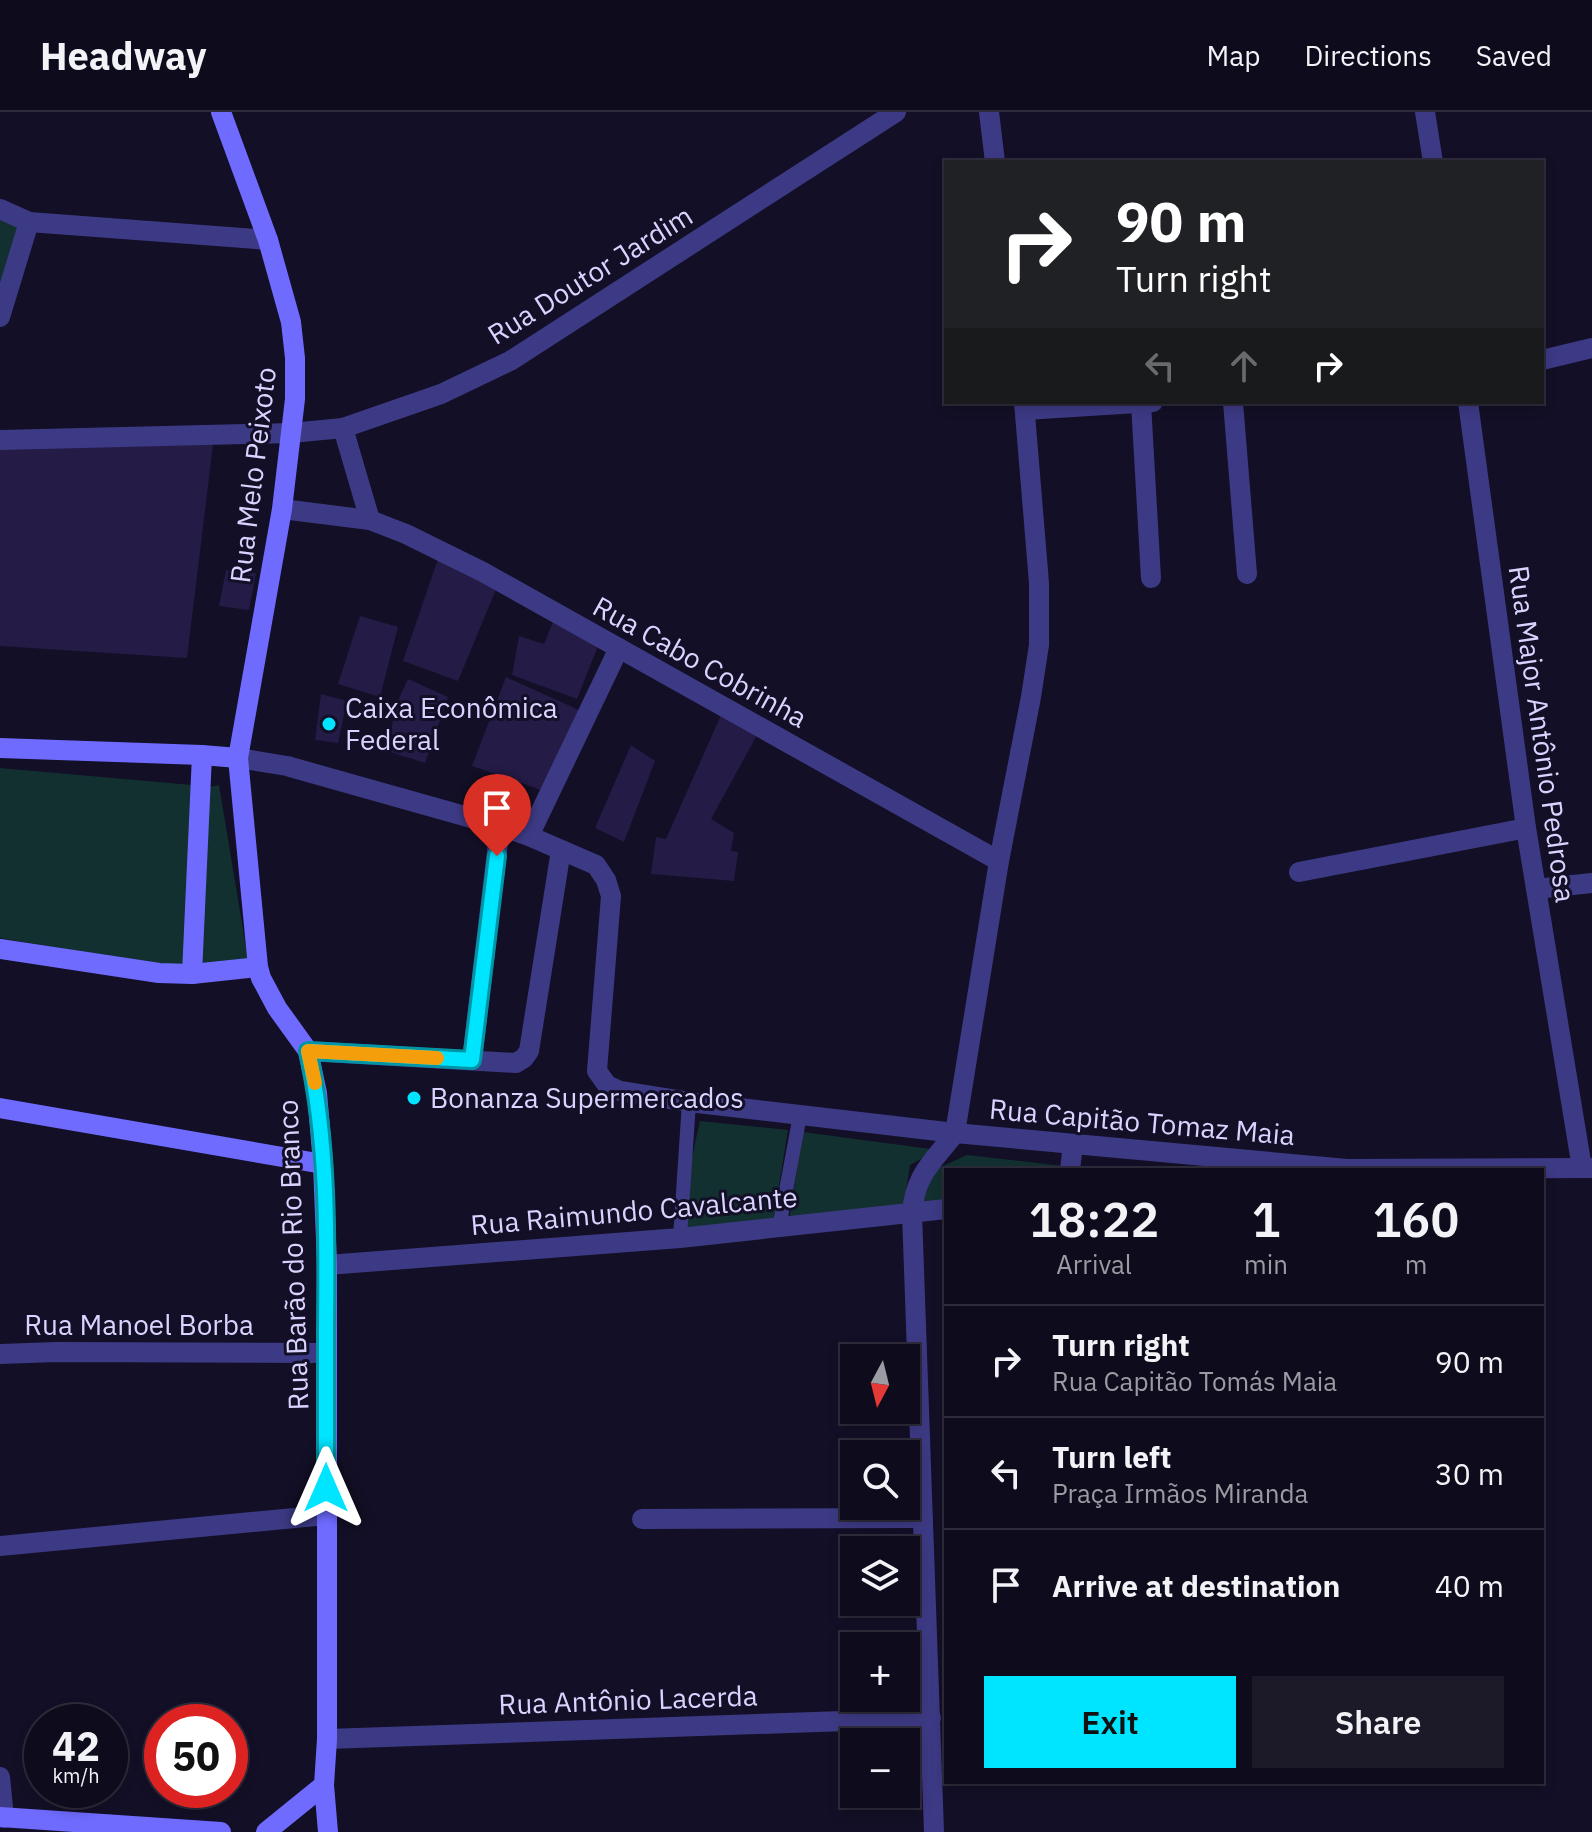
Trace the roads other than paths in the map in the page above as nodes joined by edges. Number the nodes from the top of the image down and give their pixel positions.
1 (221, 112) edge
2 (896, 112) edge
3 (989, 112) edge
4 (1425, 112) edge
5 (995, 160) edge
6 (1433, 160) edge
7 (0, 209) edge
8 (29, 222) junction
9 (268, 240) junction
10 (0, 317) edge
11 (1592, 348) edge
12 (1544, 360) edge
13 (1102, 404) edge
14 (1141, 404) edge
15 (1233, 404) edge
16 (1468, 404) edge
17 (1025, 406) edge
18 (343, 428) junction
19 (291, 433) junction
20 (0, 440) edge
21 (282, 509) junction
22 (370, 520) junction
23 (1247, 574) dead end
24 (1151, 578) dead end
25 (619, 648) junction
26 (0, 748) edge
27 (202, 755) junction
28 (238, 758) junction
29 (500, 826) junction
30 (1526, 828) junction
31 (529, 836) junction
32 (561, 850) junction
33 (999, 861) junction
34 (1299, 872) dead end
35 (1592, 883) edge
36 (1536, 889) junction
37 (0, 949) edge
38 (260, 972) junction
39 (192, 974) junction
40 (308, 1051) junction
41 (472, 1060) junction
42 (689, 1102) junction
43 (0, 1108) edge
44 (800, 1115) junction
45 (955, 1133) junction
46 (1073, 1144) junction
47 (323, 1164) junction
48 (1070, 1168) edge
49 (1336, 1168) edge
50 (1544, 1168) edge
51 (1587, 1168) edge
52 (944, 1209) edge
53 (912, 1213) junction
54 (779, 1228) junction
55 (680, 1238) junction
56 (327, 1265) junction
57 (326, 1353) junction
58 (0, 1354) edge
59 (326, 1515) junction
60 (923, 1518) junction
61 (642, 1519) dead end
62 (0, 1546) edge
63 (931, 1718) junction
64 (327, 1739) junction
65 (0, 1777) edge
66 (324, 1785) junction
67 (3, 1822) edge
68 (221, 1832) edge
69 (266, 1832) edge
70 (328, 1832) edge
71 (934, 1832) edge

1 - 9 main road, Rua Melo Peixoto
2 - 18 street, Rua Doutor Jardim
3 - 5 street
4 - 6 street
7 - 8 street
8 - 9 street
8 - 10 street
9 - 19 main road, Rua Melo Peixoto
11 - 12 street
13 - 17 street
14 - 24 street
15 - 23 street
16 - 30 street, Rua Major Antônio Pedrosa
17 - 33 street
18 - 19 street, Rua Doutor Jardim
18 - 22 street
19 - 20 street, Rua Doutor Jardim
19 - 21 main road, Rua Melo Peixoto
21 - 22 street, Rua Cabo Cobrinha
21 - 28 main road, Rua Melo Peixoto
22 - 25 street, Rua Cabo Cobrinha
25 - 31 street
25 - 33 street, Rua Cabo Cobrinha
26 - 27 main road
27 - 28 main road
27 - 39 main road
28 - 29 street
28 - 38 main road, Rua Melo Peixoto
29 - 31 street
29 - 41 street
30 - 34 street
30 - 36 street, Rua Major Antônio Pedrosa
31 - 32 street
32 - 41 street
32 - 42 street, Rua Capitão Tomaz Maia
33 - 45 street
35 - 36 street
36 - 51 street, Rua Major Antônio Pedrosa
37 - 39 main road
38 - 39 main road
38 - 40 main road, Rua Barão do Rio Branco
40 - 41 street
40 - 47 main road, Rua Barão do Rio Branco
42 - 44 street, Rua Capitão Tomaz Maia
42 - 55 lane
43 - 47 main road
44 - 45 street, Rua Capitão Tomaz Maia
44 - 54 lane
45 - 46 street, Rua Capitão Tomaz Maia
45 - 53 street
46 - 48 street
46 - 49 street, Rua Capitão Tomaz Maia
47 - 56 main road, Rua Barão do Rio Branco
50 - 51 street, Rua Capitão Tomaz Maia
52 - 53 street, Rua Raimundo Cavalcante
53 - 54 street, Rua Raimundo Cavalcante
53 - 60 street
54 - 55 street, Rua Raimundo Cavalcante
55 - 56 street, Rua Raimundo Cavalcante
56 - 57 main road, Rua Barão do Rio Branco
57 - 58 street, Rua Manoel Borba
57 - 59 main road, Rua Barão do Rio Branco
59 - 62 street
59 - 64 main road, Rua Barão do Rio Branco
60 - 61 street
60 - 63 street
63 - 64 street, Rua Antônio Lacerda
63 - 71 street
64 - 66 main road, Rua Barão do Rio Branco
65 - 67 street
66 - 69 main road
66 - 70 main road, Rua Barão do Rio Branco
67 - 68 main road

